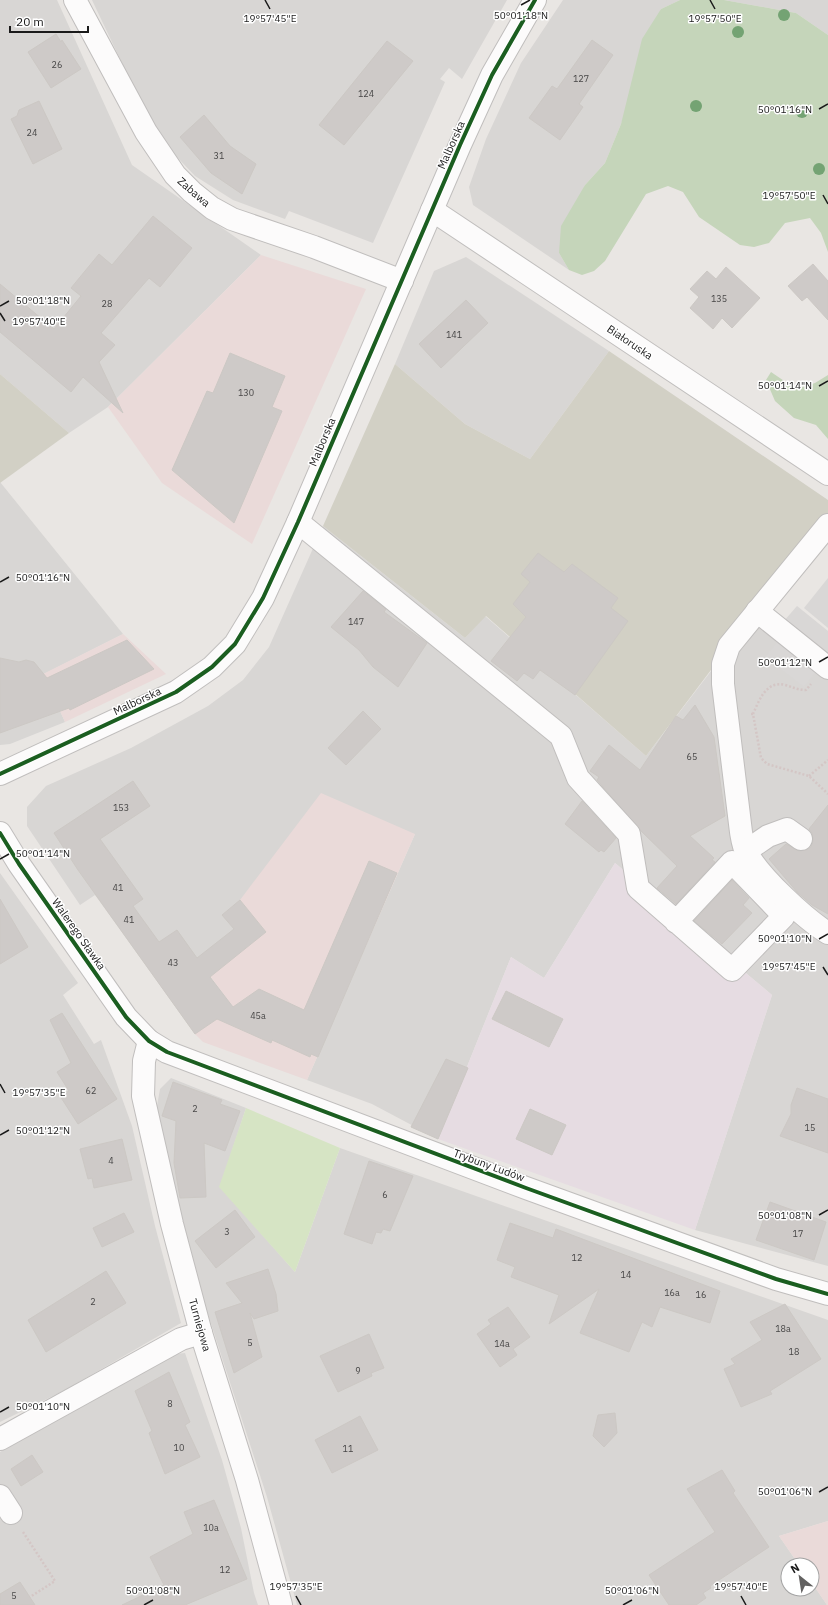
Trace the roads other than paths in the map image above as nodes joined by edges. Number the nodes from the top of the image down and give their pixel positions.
1 (75, 0) edge
2 (535, 0) edge
3 (432, 210) junction
4 (402, 281) junction
5 (828, 474) edge
6 (298, 522) junction
7 (828, 526) edge
8 (757, 611) junction
9 (827, 667) edge
10 (0, 774) edge
11 (0, 833) edge
12 (801, 839) dead end
13 (746, 851) junction
14 (676, 922) junction
15 (828, 933) edge
16 (149, 1041) junction
17 (828, 1294) edge
18 (201, 1333) junction
19 (0, 1439) edge
20 (281, 1605) edge

1 - 4 street, Zabawa
2 - 3 street, Malborska
3 - 4 street, Malborska
3 - 5 street, Białoruska
4 - 6 street, Malborska
6 - 10 street, Malborska
6 - 14 street
7 - 8 street
8 - 9 street
8 - 13 street
11 - 16 street, Walerego Sławka
12 - 13 street
13 - 15 street
14 - 14 street
16 - 17 street, Trybuny Ludów
16 - 18 street, Turniejowa
18 - 19 street
18 - 20 street, Turniejowa

